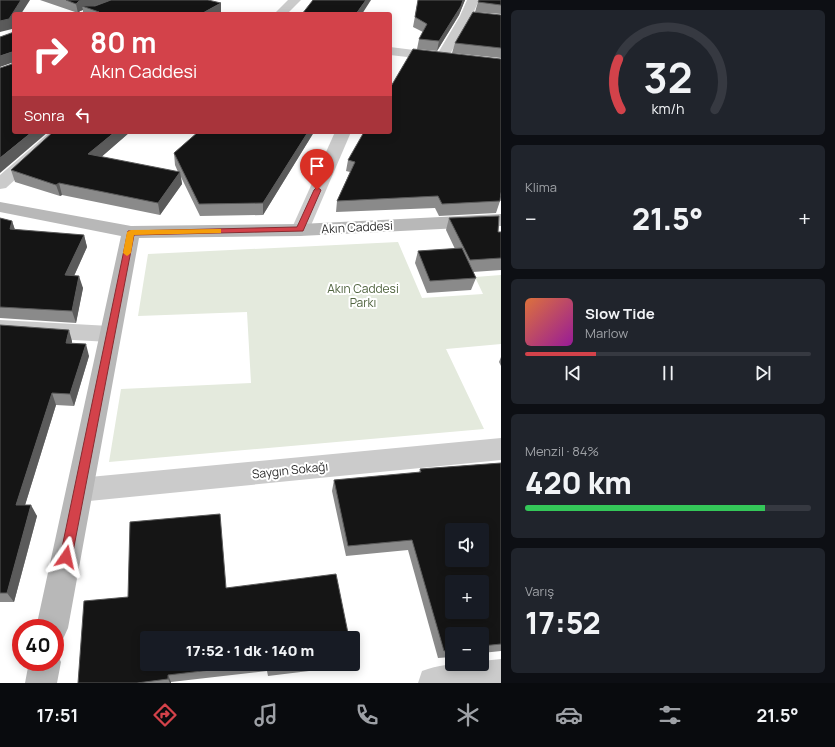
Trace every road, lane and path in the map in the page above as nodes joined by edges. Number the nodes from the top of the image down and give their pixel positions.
1 (295, 0) edge
2 (473, 0) edge
3 (282, 12) edge
4 (466, 16) junction
5 (480, 17) edge
6 (392, 52) edge
7 (442, 57) junction
8 (501, 64) edge
9 (57, 134) edge
10 (342, 134) edge
11 (0, 184) edge
12 (0, 207) edge
13 (500, 221) edge
14 (300, 230) junction
15 (131, 232) junction
16 (0, 328) edge
17 (110, 334) junction
18 (501, 449) edge
19 (79, 490) junction
20 (54, 619) edge
21 (43, 671) edge
22 (501, 675) edge
23 (41, 683) edge
24 (434, 683) edge

1 - 3 street
2 - 4 street
4 - 5 street
4 - 7 street
6 - 7 street
7 - 8 street
9 - 11 street
10 - 14 street
12 - 15 street, Akın Caddesi
13 - 14 street, Akın Caddesi
14 - 15 street, Akın Caddesi
15 - 17 street
16 - 17 street
17 - 19 street
18 - 19 street, Saygın Sokağı
19 - 20 street
21 - 23 street
22 - 24 street

